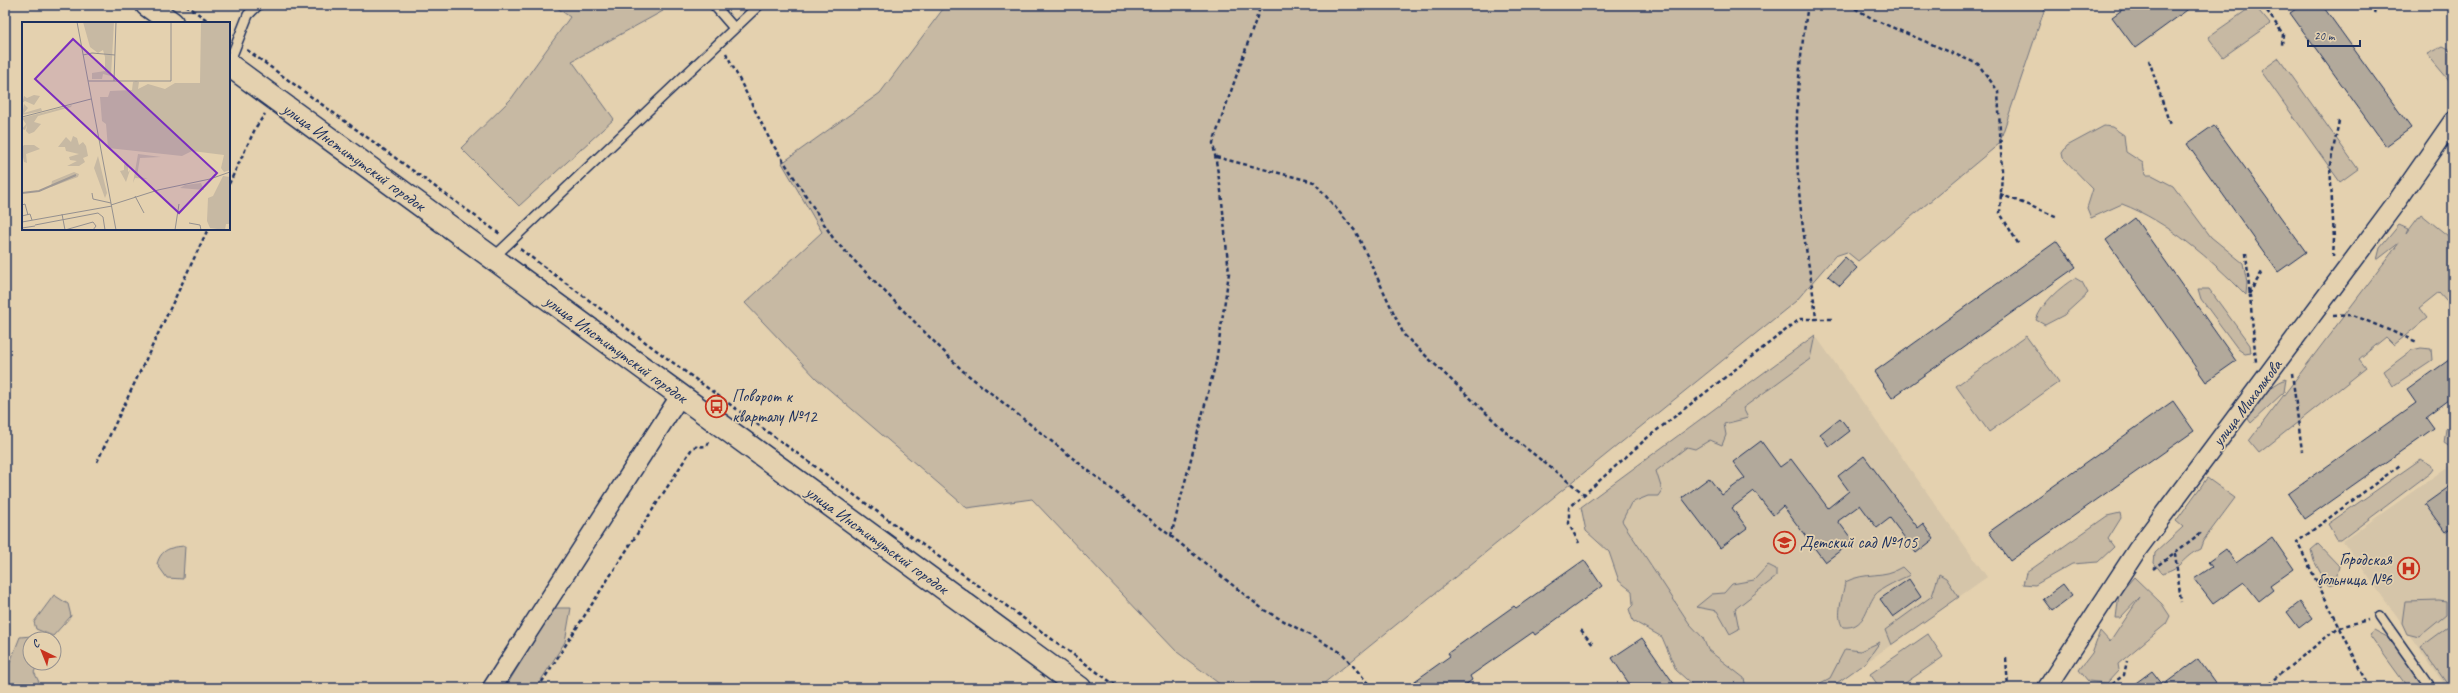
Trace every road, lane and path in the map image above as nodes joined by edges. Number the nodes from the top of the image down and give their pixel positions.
1 (147, 5) edge
2 (186, 5) edge
3 (258, 5) edge
4 (714, 5) edge
5 (760, 5) edge
6 (1261, 5) edge
7 (1808, 5) edge
8 (1849, 5) edge
9 (2263, 5) edge
10 (2377, 5) edge
11 (2374, 13) dead end
12 (171, 22) edge
13 (210, 22) edge
14 (734, 28) junction
15 (721, 41) junction
16 (237, 42) junction
17 (2282, 45) dead end
18 (2149, 60) dead end
19 (230, 61) edge
20 (230, 65) edge
21 (276, 99) junction
22 (2339, 121) dead end
23 (2453, 121) edge
24 (2170, 125) dead end
25 (1216, 158) junction
26 (230, 182) edge
27 (2000, 194) junction
28 (2058, 217) dead end
29 (208, 230) edge
30 (511, 242) junction
31 (2019, 245) dead end
32 (2246, 253) dead end
33 (493, 258) junction
34 (2333, 262) dead end
35 (2262, 272) dead end
36 (2249, 295) junction
37 (2312, 316) junction
38 (1816, 319) junction
39 (1832, 319) dead end
40 (2417, 342) dead end
41 (2288, 349) junction
42 (680, 396) junction
43 (2252, 396) junction
44 (719, 424) junction
45 (2302, 451) dead end
46 (97, 462) dead end
47 (2400, 465) dead end
48 (1584, 494) junction
49 (2202, 532) dead end
50 (1171, 536) junction
51 (1579, 543) dead end
52 (2174, 553) junction
53 (2153, 569) dead end
54 (2181, 602) dead end
55 (2380, 616) joint
56 (2339, 627) junction
57 (1581, 630) dead end
58 (1594, 646) dead end
59 (2006, 658) dead end
60 (2127, 660) dead end
61 (492, 688) edge
62 (538, 688) edge
63 (1080, 688) edge
64 (1119, 688) edge
65 (1372, 688) edge
66 (2008, 688) edge
67 (2047, 688) edge
68 (2106, 688) edge
69 (2263, 688) edge
70 (2370, 688) edge
71 (2431, 688) edge

1 - 12 street
2 - 13 path
3 - 16 lane
4 - 14 lane
5 - 14 lane
6 - 25 path
7 - 38 path
8 - 27 path
9 - 17 path
10 - 11 path
14 - 15 lane
15 - 30 lane
15 - 50 path
16 - 19 lane
16 - 30 path
18 - 24 path
20 - 21 street, улица Институтский городок
21 - 26 path
21 - 33 street, улица Институтский городок
22 - 34 path
23 - 37 street, улица Михалькова
25 - 48 path
25 - 50 path
27 - 28 path
27 - 31 path
29 - 46 path
30 - 33 lane
30 - 64 path
32 - 36 path
33 - 42 street, улица Институтский городок
35 - 36 path
36 - 43 path
37 - 40 path
37 - 41 street, улица Михалькова
38 - 39 path
38 - 48 path
41 - 43 street, улица Михалькова
41 - 45 path
42 - 44 street, улица Институтский городок
42 - 61 street
43 - 67 street, улица Михалькова
44 - 62 path
44 - 63 street, улица Институтский городок
47 - 56 path
48 - 51 path
49 - 52 path
50 - 65 path
52 - 53 path
52 - 54 path
55 - 56 path
55 - 71 lane
56 - 69 path
56 - 70 path
57 - 58 path
59 - 66 path
60 - 68 path

